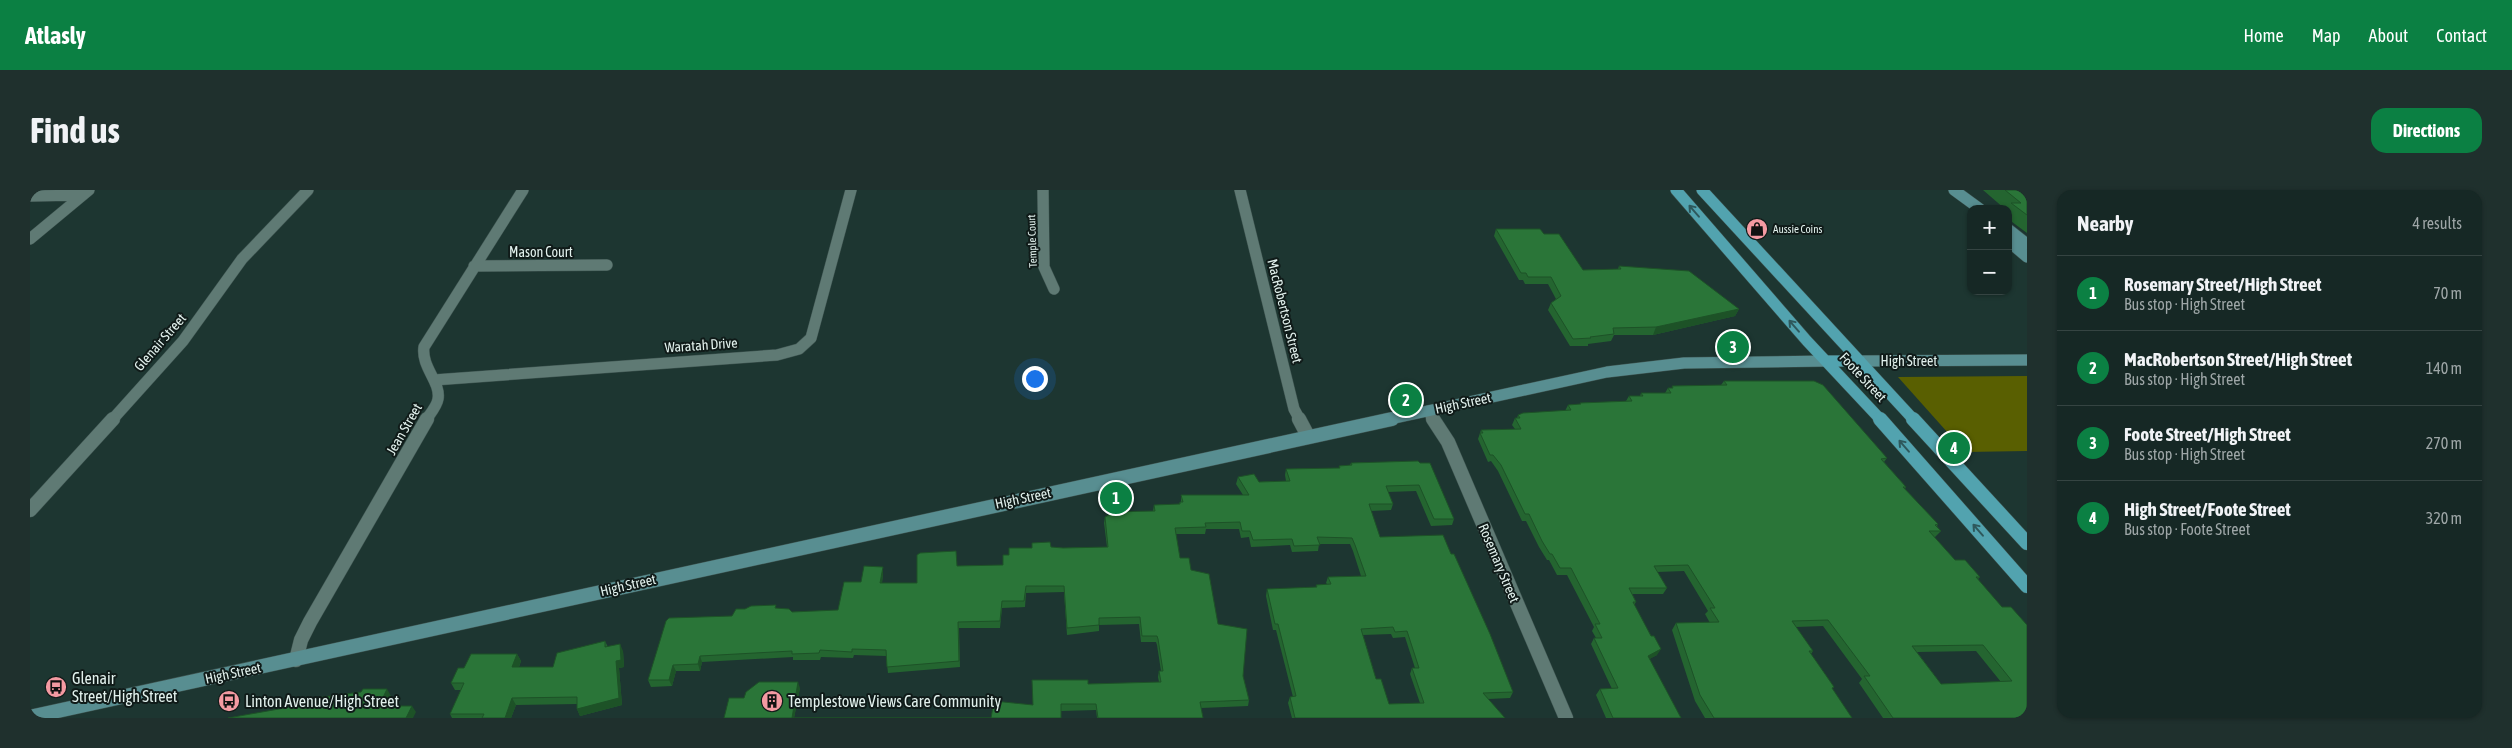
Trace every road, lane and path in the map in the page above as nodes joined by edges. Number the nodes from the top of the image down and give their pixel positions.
1 (308, 190) edge
2 (523, 190) edge
3 (851, 190) edge
4 (1043, 190) edge
5 (1240, 190) edge
6 (1676, 190) edge
7 (1702, 190) edge
8 (1950, 190) edge
9 (1954, 190) edge
10 (86, 192) edge
11 (30, 196) edge
12 (1967, 205) edge
13 (1975, 205) edge
14 (2012, 232) edge
15 (30, 239) edge
16 (2012, 244) edge
17 (2027, 244) edge
18 (2027, 257) edge
19 (607, 265) dead end
20 (474, 266) junction
21 (1054, 289) dead end
22 (2027, 360) edge
23 (1827, 361) junction
24 (1860, 361) junction
25 (434, 380) junction
26 (1428, 411) junction
27 (1308, 436) junction
28 (30, 510) edge
29 (2027, 543) edge
30 (2027, 586) edge
31 (296, 660) junction
32 (30, 718) edge
33 (1566, 718) edge

1 - 28 street, Glenair Street
2 - 20 street, Jean Street
3 - 25 street, Waratah Drive
4 - 21 street, Temple Court
5 - 27 street, MacRobertson Street
23 -> 6 main road, Foote Street
7 - 24 main road, Foote Street
8 - 12 main road
9 - 13 main road
10 - 11 street
10 - 15 street
14 - 17 main road
16 - 18 main road
19 - 20 street, Mason Court
20 - 25 street, Jean Street
22 - 24 main road, High Street
23 - 24 main road, High Street
23 - 26 main road, High Street
30 -> 23 main road, Foote Street
24 - 29 main road, Foote Street
25 - 31 street, Jean Street
26 - 27 main road, High Street
26 - 33 street, Rosemary Street
27 - 31 main road, High Street
31 - 32 main road, High Street

